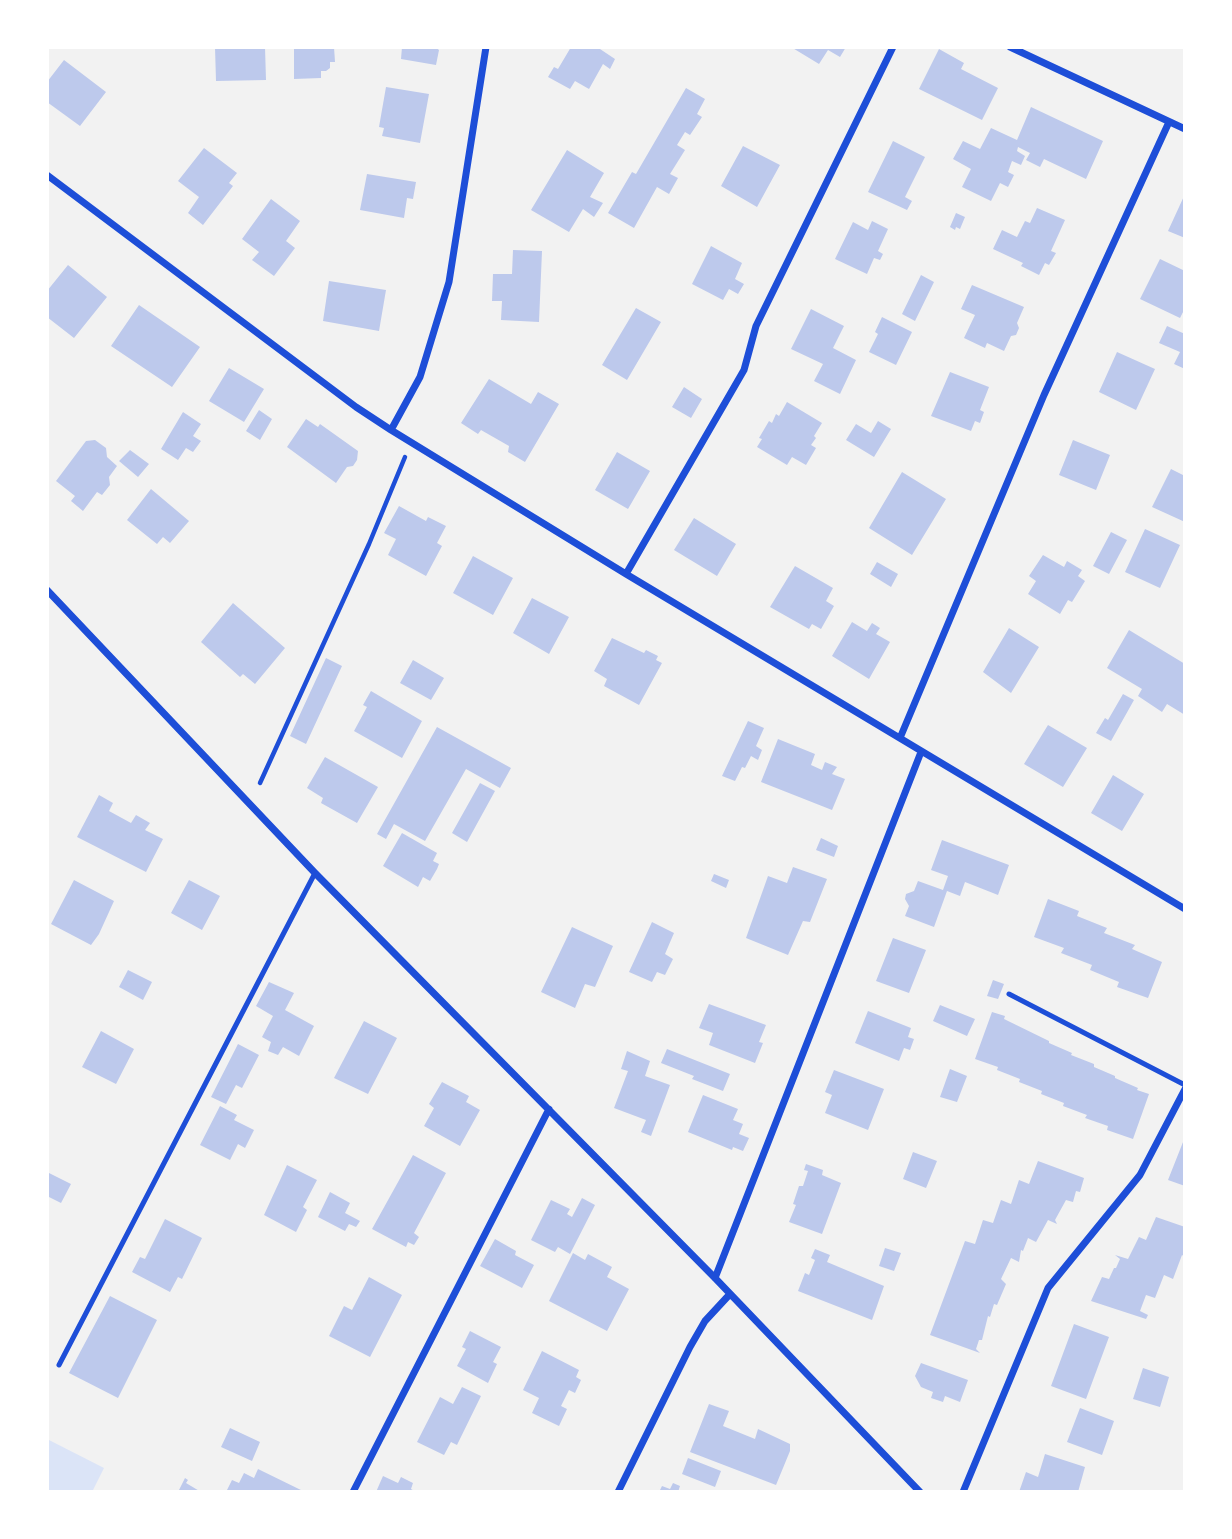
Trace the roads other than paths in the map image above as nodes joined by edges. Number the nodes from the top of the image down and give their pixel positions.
1 (486, 47) edge
2 (893, 47) edge
3 (1010, 47) edge
4 (1169, 122) junction
5 (1185, 129) edge
6 (47, 175) edge
7 (391, 430) junction
8 (626, 574) junction
9 (47, 590) edge
10 (900, 738) junction
11 (922, 752) junction
12 (315, 873) junction
13 (1185, 909) edge
14 (1009, 994) dead end
15 (1185, 1087) edge
16 (549, 1109) junction
17 (715, 1278) junction
18 (730, 1294) junction
19 (59, 1365) dead end
20 (353, 1492) edge
21 (618, 1492) edge
22 (920, 1492) edge
23 (963, 1492) edge

1 - 7 street
2 - 8 street
3 - 4 street
4 - 5 street
4 - 10 street
6 - 7 street
7 - 8 street
8 - 10 street
9 - 12 street
10 - 11 street
11 - 13 street
11 - 17 street
12 - 16 street
12 - 19 lane
14 - 15 lane
15 - 23 street
16 - 17 street
16 - 20 street
17 - 18 street
18 - 21 street
18 - 22 street

